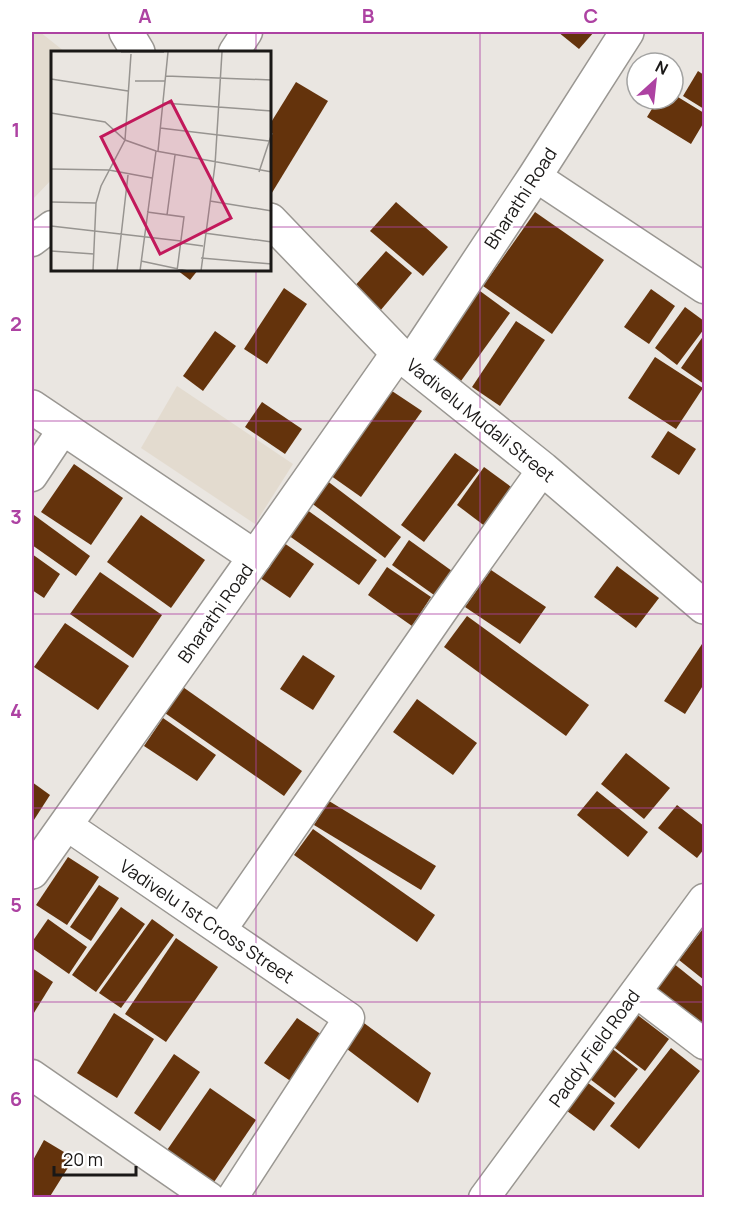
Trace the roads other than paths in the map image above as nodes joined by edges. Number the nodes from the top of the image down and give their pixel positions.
1 (126, 32) edge
2 (247, 32) edge
3 (627, 32) edge
4 (137, 51) edge
5 (235, 51) edge
6 (535, 176) junction
7 (272, 222) edge
8 (51, 227) edge
9 (32, 241) edge
10 (705, 288) edge
11 (404, 358) junction
12 (32, 407) edge
13 (64, 428) junction
14 (543, 469) junction
15 (32, 476) edge
16 (255, 557) junction
17 (705, 608) edge
18 (65, 824) junction
19 (32, 872) edge
20 (705, 899) edge
21 (221, 930) junction
22 (636, 992) junction
23 (705, 1044) edge
24 (32, 1075) edge
25 (210, 1197) edge
26 (232, 1197) edge
27 (484, 1197) edge

1 - 4 street
2 - 5 street
3 - 6 street, Bharathi Road
6 - 10 street
6 - 11 street, Bharathi Road
7 - 11 street, Vadivelu Mudali Street
8 - 9 street
11 - 14 street, Vadivelu Mudali Street
11 - 16 street, Bharathi Road
12 - 13 street
13 - 15 street
13 - 16 street
14 - 17 street, Vadivelu Mudali Street
14 - 21 street
16 - 18 street, Bharathi Road
18 - 19 street, Bharathi Road
18 - 21 street, Vadivelu 1st Cross Street
20 - 22 street, Paddy Field Road
21 - 26 street, Vadivelu 1st Cross Street
22 - 23 street
22 - 27 street, Paddy Field Road
24 - 25 street

